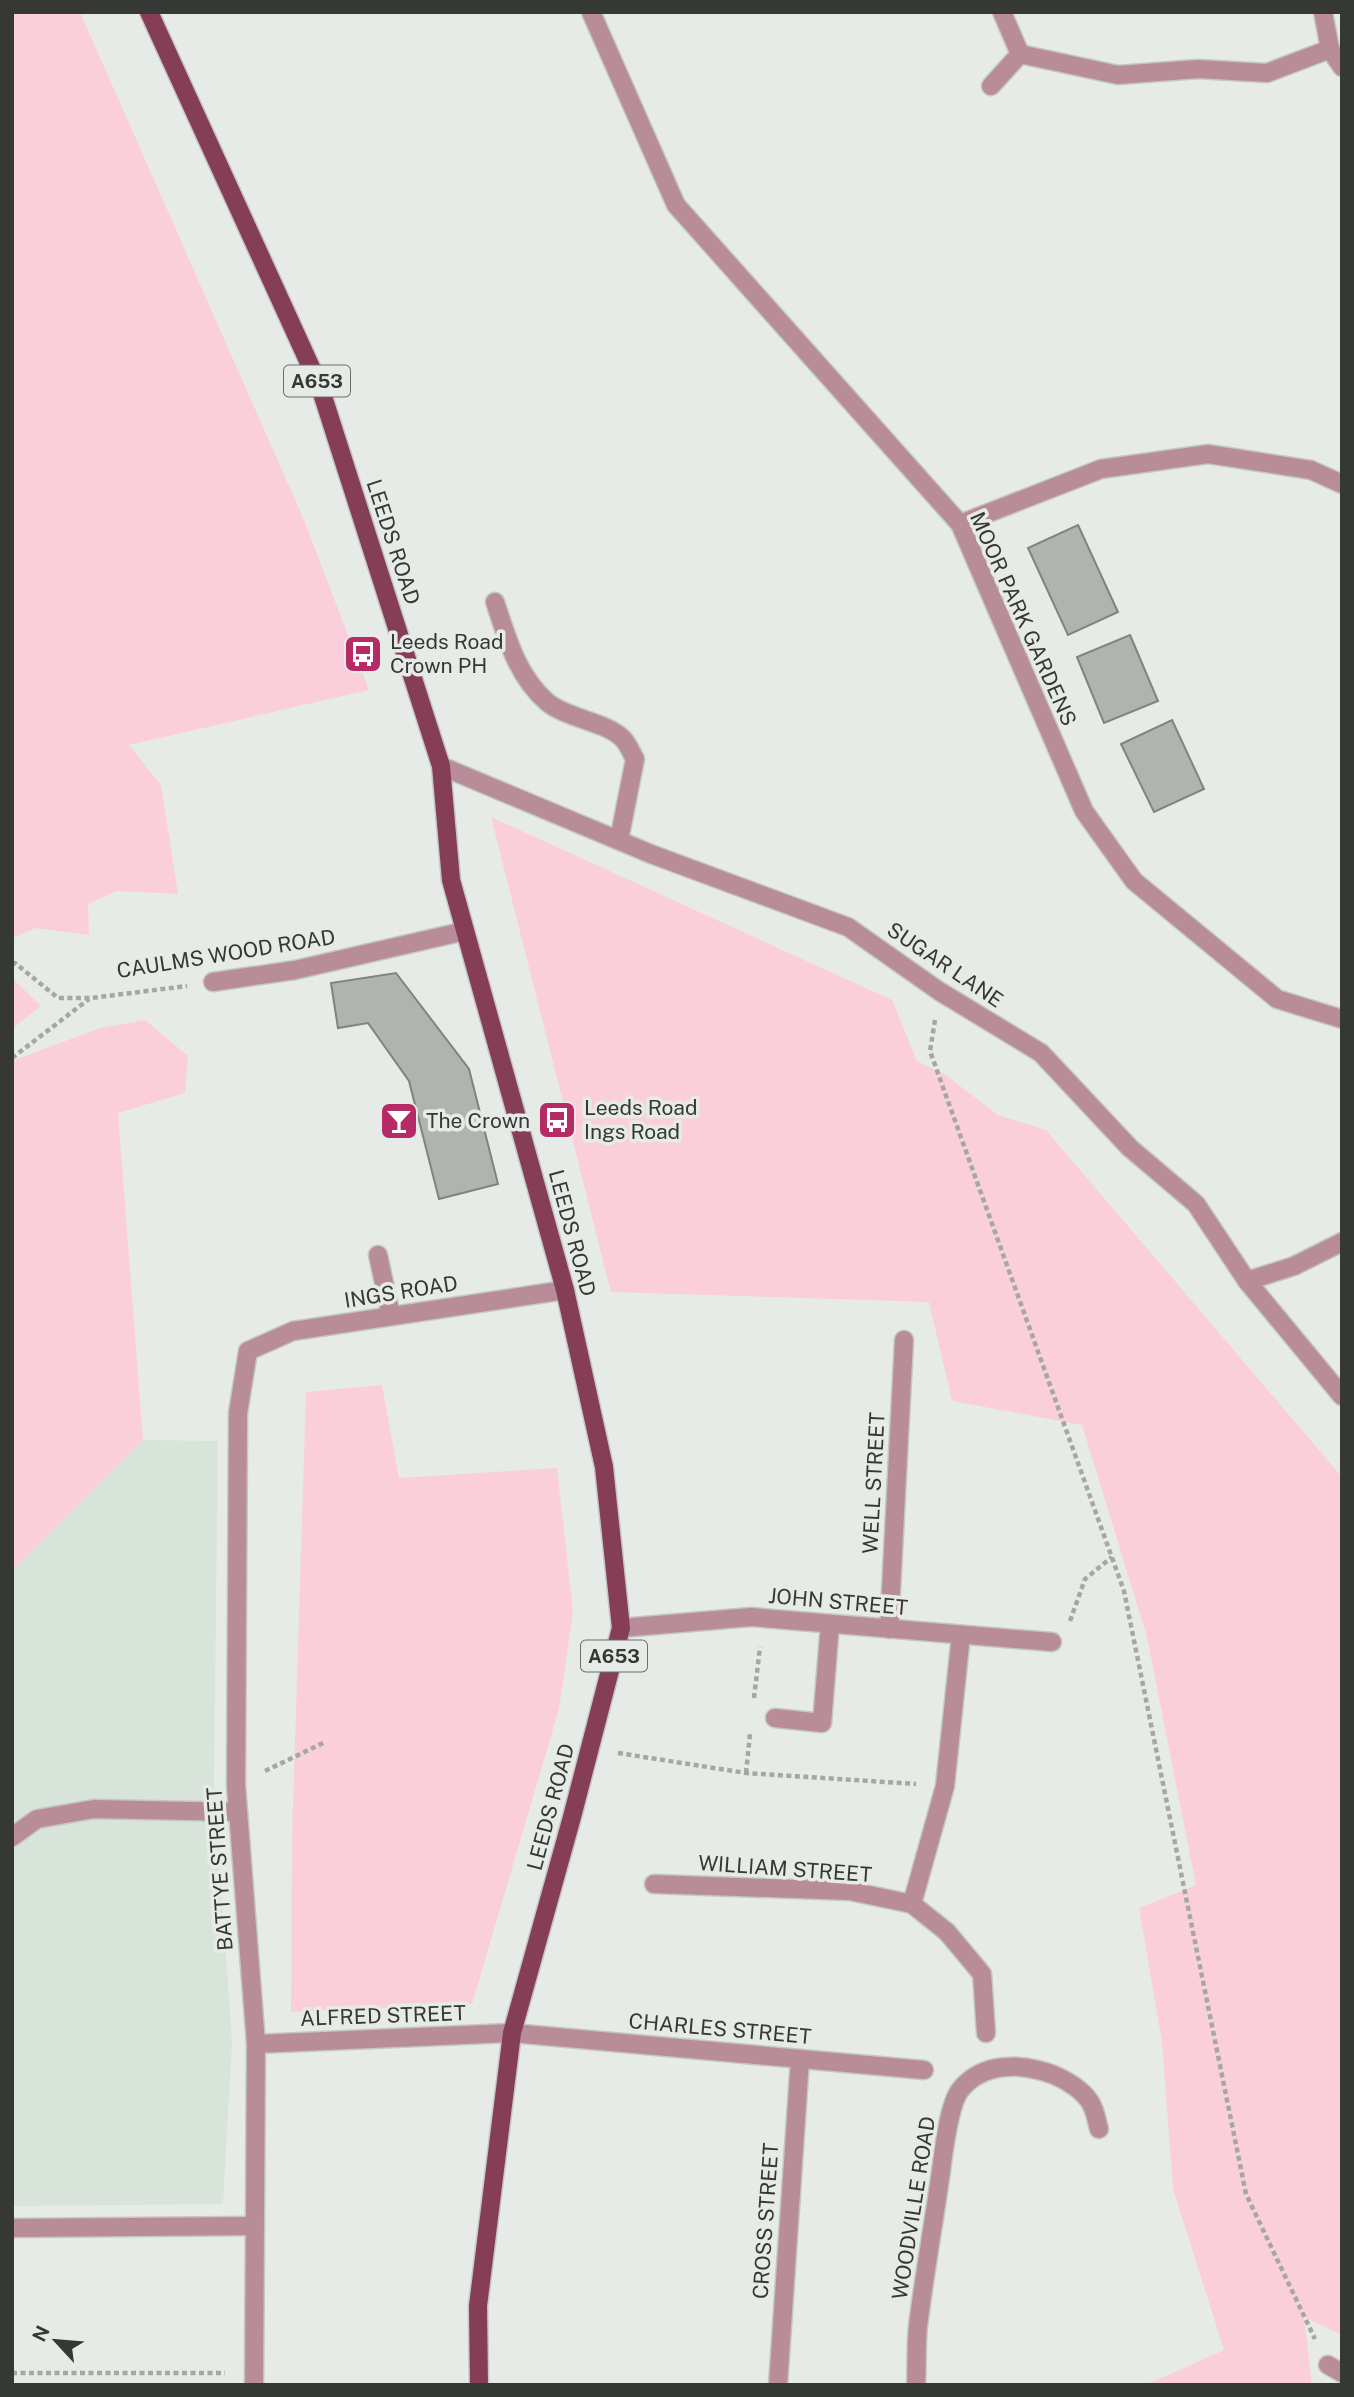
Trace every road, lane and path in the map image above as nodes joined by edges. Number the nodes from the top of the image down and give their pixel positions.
1 (149, 12) edge
2 (591, 12) edge
3 (1002, 12) edge
4 (1323, 12) edge
5 (1330, 49) junction
6 (1020, 54) junction
7 (1342, 67) edge
8 (991, 86) dead end
9 (1342, 484) edge
10 (960, 524) junction
11 (495, 602) dead end
12 (441, 766) junction
13 (618, 840) junction
14 (465, 931) junction
15 (12, 964) edge
16 (213, 982) joint
17 (939, 991) junction
18 (91, 998) junction
19 (1342, 1019) edge
20 (12, 1058) edge
21 (1342, 1242) edge
22 (378, 1255) dead end
23 (1247, 1281) junction
24 (565, 1290) junction
25 (391, 1316) junction
26 (904, 1340) dead end
27 (248, 1351) joint
28 (1342, 1396) edge
29 (1112, 1557) junction
30 (831, 1624) junction
31 (621, 1628) junction
32 (889, 1629) junction
33 (961, 1635) junction
34 (1052, 1642) joint
35 (775, 1718) dead end
36 (323, 1743) dead end
37 (590, 1749) junction
38 (236, 1785) junction
39 (945, 1786) junction
40 (238, 1812) junction
41 (12, 1837) edge
42 (654, 1884) dead end
43 (912, 1904) junction
44 (986, 2033) dead end
45 (512, 2034) junction
46 (256, 2044) junction
47 (800, 2059) junction
48 (924, 2070) dead end
49 (1099, 2129) dead end
50 (255, 2227) junction
51 (12, 2228) edge
52 (1335, 2369) edge
53 (12, 2373) edge
54 (254, 2379) edge
55 (479, 2385) edge
56 (778, 2385) edge
57 (916, 2385) edge

1 - 12 main road, LEEDS ROAD / A653
2 - 10 street, MOOR PARK GARDENS
3 - 6 street
4 - 5 street
5 - 6 street
5 - 7 street
6 - 8 street
9 - 10 street
10 - 19 street, MOOR PARK GARDENS
11 - 13 street
12 - 13 street, SUGAR LANE
12 - 14 main road, LEEDS ROAD / A653
13 - 17 street, SUGAR LANE
14 - 16 street, CAULMS WOOD ROAD
14 - 24 main road, LEEDS ROAD / A653
15 - 18 path
16 - 18 path, CAULMS WOOD ROAD
17 - 23 street, SUGAR LANE
17 - 29 path
18 - 20 path, CAULMS WOOD ROAD
21 - 23 street
22 - 25 street
23 - 28 street, SUGAR LANE
24 - 25 street, INGS ROAD
24 - 31 main road, LEEDS ROAD / A653
25 - 27 street, INGS ROAD
26 - 32 street, WELL STREET
27 - 38 street, BATTYE STREET
29 - 34 path
29 - 52 path
30 - 31 street, JOHN STREET
30 - 32 street, JOHN STREET
30 - 35 street
31 - 37 main road, LEEDS ROAD / A653
32 - 33 street, JOHN STREET
33 - 34 street, JOHN STREET
33 - 39 street
36 - 38 path
37 - 39 path
37 - 45 main road, LEEDS ROAD / A653
38 - 40 street, BATTYE STREET
39 - 43 street
40 - 41 street
40 - 46 street, BATTYE STREET
42 - 43 street, WILLIAM STREET
43 - 44 street, WILLIAM STREET
45 - 46 street, ALFRED STREET
45 - 47 street, CHARLES STREET
45 - 55 main road, LEEDS ROAD / A653
46 - 50 street, BATTYE STREET
47 - 48 street, CHARLES STREET
47 - 56 street, CROSS STREET
49 - 57 street, WOODVILLE ROAD
50 - 51 street
50 - 54 street, BATTYE STREET
53 - 54 path

